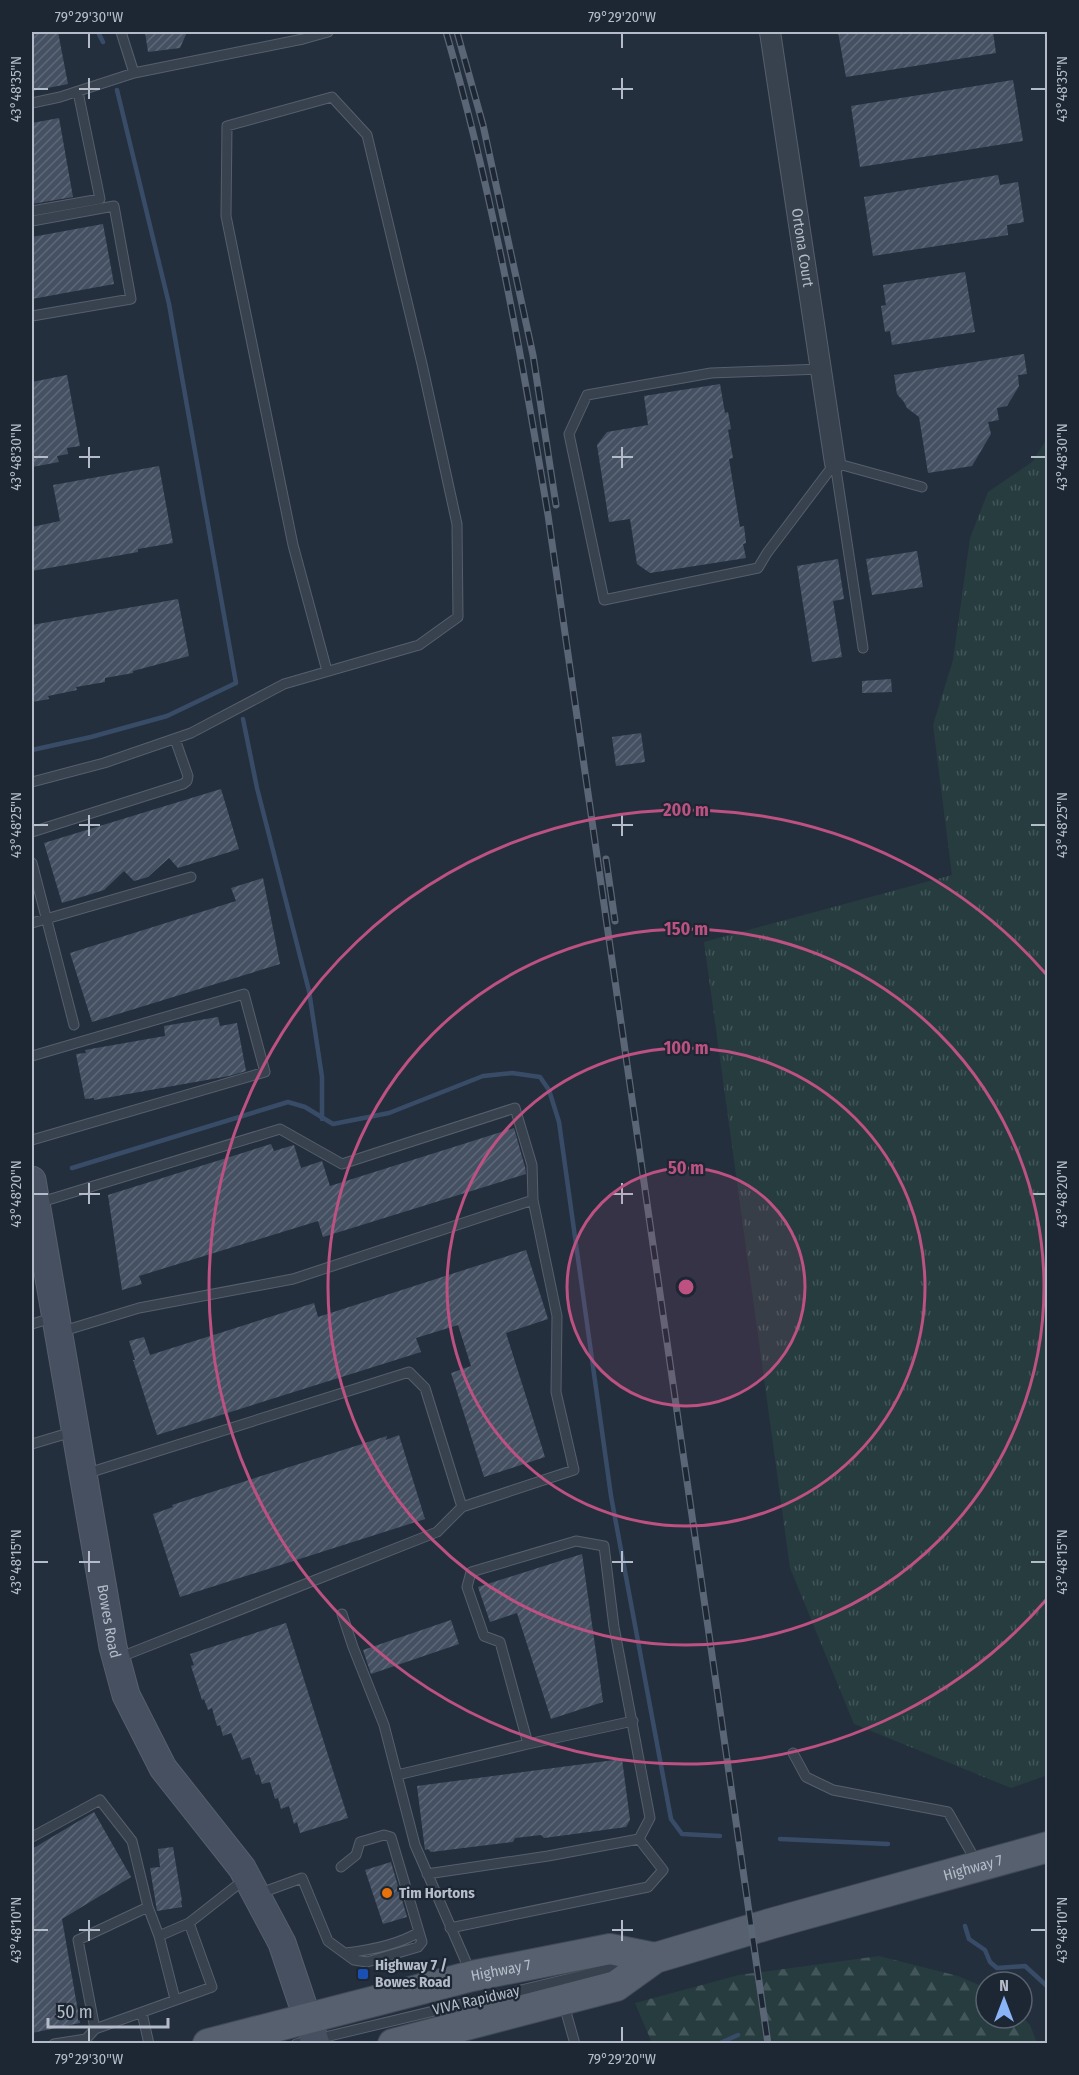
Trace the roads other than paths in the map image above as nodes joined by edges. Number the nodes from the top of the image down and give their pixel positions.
1 (121, 32) edge
2 (328, 32) edge
3 (770, 32) edge
4 (134, 73) junction
5 (78, 92) junction
6 (32, 102) edge
7 (32, 211) edge
8 (32, 221) edge
9 (32, 316) edge
10 (821, 369) junction
11 (835, 463) junction
12 (922, 487) dead end
13 (863, 648) dead end
14 (327, 671) junction
15 (175, 738) junction
16 (32, 782) edge
17 (32, 832) edge
18 (32, 863) edge
19 (191, 878) dead end
20 (45, 919) junction
21 (32, 923) edge
22 (74, 1025) dead end
23 (32, 1056) edge
24 (32, 1140) edge
25 (33, 1190) edge
26 (533, 1200) junction
27 (48, 1324) edge
28 (75, 1432) junction
29 (32, 1444) edge
30 (83, 1475) junction
31 (462, 1508) junction
32 (342, 1614) dead end
33 (116, 1658) junction
34 (633, 1721) junction
35 (528, 1744) junction
36 (793, 1753) dead end
37 (397, 1775) junction
38 (32, 1837) edge
39 (639, 1839) junction
40 (1047, 1847) edge
41 (978, 1866) junction
42 (341, 1867) dead end
43 (427, 1874) junction
44 (251, 1886) junction
45 (148, 1907) junction
46 (189, 1923) junction
47 (450, 1928) junction
48 (159, 1936) junction
49 (655, 1958) junction
50 (472, 1976) junction
51 (175, 1999) junction
52 (562, 2000) junction
53 (142, 2013) junction
54 (95, 2029) junction
55 (309, 2036) edge
56 (54, 2043) edge
57 (149, 2043) edge
58 (208, 2043) edge
59 (393, 2043) edge
60 (575, 2043) edge

1 - 4 lane
2 - 4 lane
3 - 10 street, Ortona Court
4 - 5 lane
5 - 6 lane
5 - 7 lane
8 - 9 lane
10 - 11 street, Ortona Court
10 - 11 lane
11 - 12 lane
11 - 13 lane
14 - 14 lane
14 - 15 lane
15 - 16 lane
15 - 17 lane
18 - 20 lane
19 - 20 lane
20 - 21 lane
20 - 22 lane
23 - 24 lane
25 - 26 lane
25 - 27 street, Bowes Road
26 - 27 lane
26 - 31 lane
27 - 28 street, Bowes Road
28 - 29 lane
28 - 30 street, Bowes Road
30 - 31 lane
30 - 33 street, Bowes Road
31 - 33 lane
32 - 37 lane
33 - 44 street, Bowes Road
34 - 35 lane
34 - 35 lane
34 - 39 lane
35 - 37 lane
36 - 41 lane
37 - 43 lane
38 - 45 lane
39 - 43 lane
39 - 47 lane
40 - 41 main road, Highway 7
41 - 49 main road, Highway 7
42 - 44 lane
43 - 47 lane
44 - 46 lane
44 - 55 street, Bowes Road
45 - 48 lane
45 - 54 lane
46 - 48 lane
46 - 51 lane
47 - 50 lane
48 - 51 lane
49 - 50 main road, Highway 7
49 - 52 main road, Highway 7
49 - 55 lane, VIVA Rapidway
50 - 55 main road, Highway 7
51 - 53 lane
52 - 59 main road, Highway 7
52 - 60 lane
53 - 54 lane
53 - 57 lane
54 - 56 lane
55 - 58 main road, Highway 7

